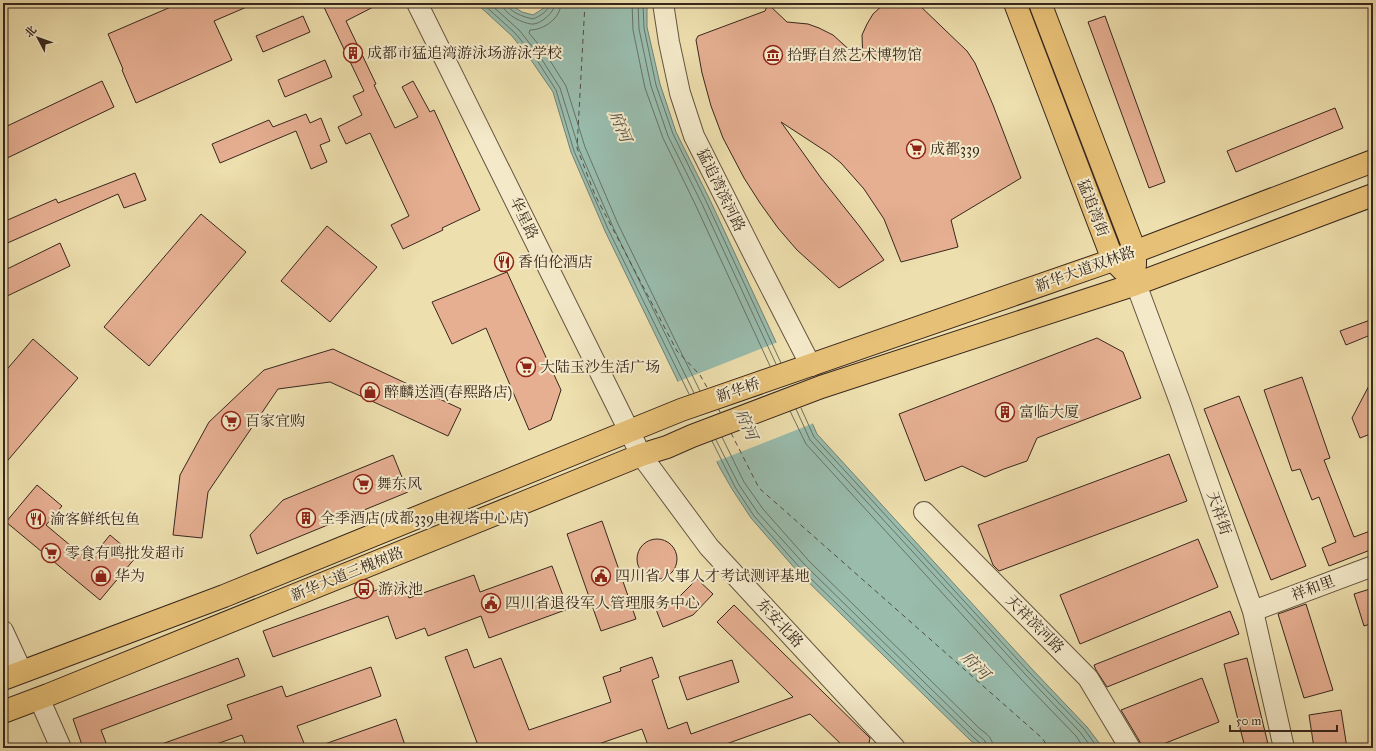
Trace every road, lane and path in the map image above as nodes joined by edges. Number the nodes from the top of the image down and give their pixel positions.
1 (417, 3) edge
2 (663, 3) edge
3 (1015, 3) edge
4 (1040, 3) edge
5 (1373, 161) edge
6 (1373, 194) edge
7 (1135, 251) junction
8 (1113, 260) junction
9 (1136, 284) junction
10 (803, 368) junction
11 (807, 393) joint
12 (681, 410) joint
13 (629, 431) junction
14 (692, 436) joint
15 (642, 455) junction
16 (924, 512) dead end
17 (1373, 566) edge
18 (1253, 611) junction
19 (3, 632) edge
20 (13, 675) edge
21 (39, 698) junction
22 (3, 712) edge
23 (61, 748) edge
24 (895, 748) edge
25 (1130, 748) edge
26 (1284, 748) edge

1 - 13 street, 华星路
2 - 10 street, 猛追湾滨河路
3 - 8 main road, 猛追湾街
4 - 7 main road, 猛追湾街
5 - 7 main road, 新华大道双林路
6 - 9 main road, 新华大道双林路
7 - 8 main road, 新华大道双林路
7 - 9 main road, 猛追湾街
8 - 9 main road, 猛追湾街
8 - 10 main road, 新华大道双林路
9 - 11 main road, 新华大道双林路
9 - 18 street, 天祥街
10 - 12 main road, 新华桥
11 - 14 main road, 新华桥
12 - 13 main road, 新华大道三槐树路
13 - 15 street, 华星路
13 - 20 main road, 新华大道三槐树路
14 - 15 main road, 新华大道三槐树路
15 - 21 main road, 新华大道三槐树路
15 - 24 street, 东安北路
16 - 25 street, 天祥滨河路
17 - 18 street, 祥和里
18 - 26 street, 天祥街
19 - 20 street
21 - 22 main road, 新华大道三槐树路
21 - 23 street

